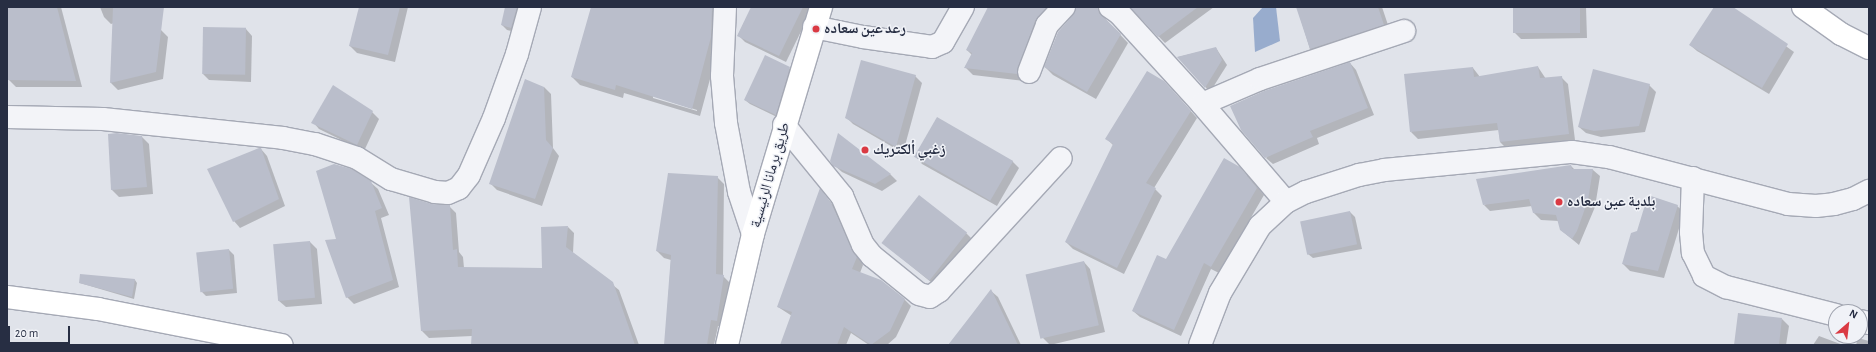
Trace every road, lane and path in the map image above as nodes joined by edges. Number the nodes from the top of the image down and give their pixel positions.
1 (530, 7) edge
2 (725, 7) edge
3 (821, 7) edge
4 (963, 7) edge
5 (1064, 7) edge
6 (1110, 7) edge
7 (1803, 7) edge
8 (814, 27) junction
9 (1404, 31) dead end
10 (1869, 48) edge
11 (1029, 72) dead end
12 (1202, 104) junction
13 (7, 117) edge
14 (784, 125) junction
15 (1061, 158) dead end
16 (1693, 178) junction
17 (1869, 191) edge
18 (1286, 202) junction
19 (754, 234) junction
20 (7, 297) edge
21 (1828, 313) edge
22 (282, 345) edge
23 (727, 345) edge
24 (1200, 345) edge

1 - 13 street
2 - 19 street
3 - 8 main road, طريق برمانا الرئيسية
4 - 8 street
5 - 11 street
6 - 12 street
7 - 10 main road
8 - 14 main road, طريق برمانا الرئيسية
9 - 12 street
12 - 18 street
14 - 15 street
14 - 19 main road, طريق برمانا الرئيسية
16 - 17 street
16 - 18 street
16 - 21 street
18 - 24 street
19 - 23 main road, طريق برمانا الرئيسية
20 - 22 main road

